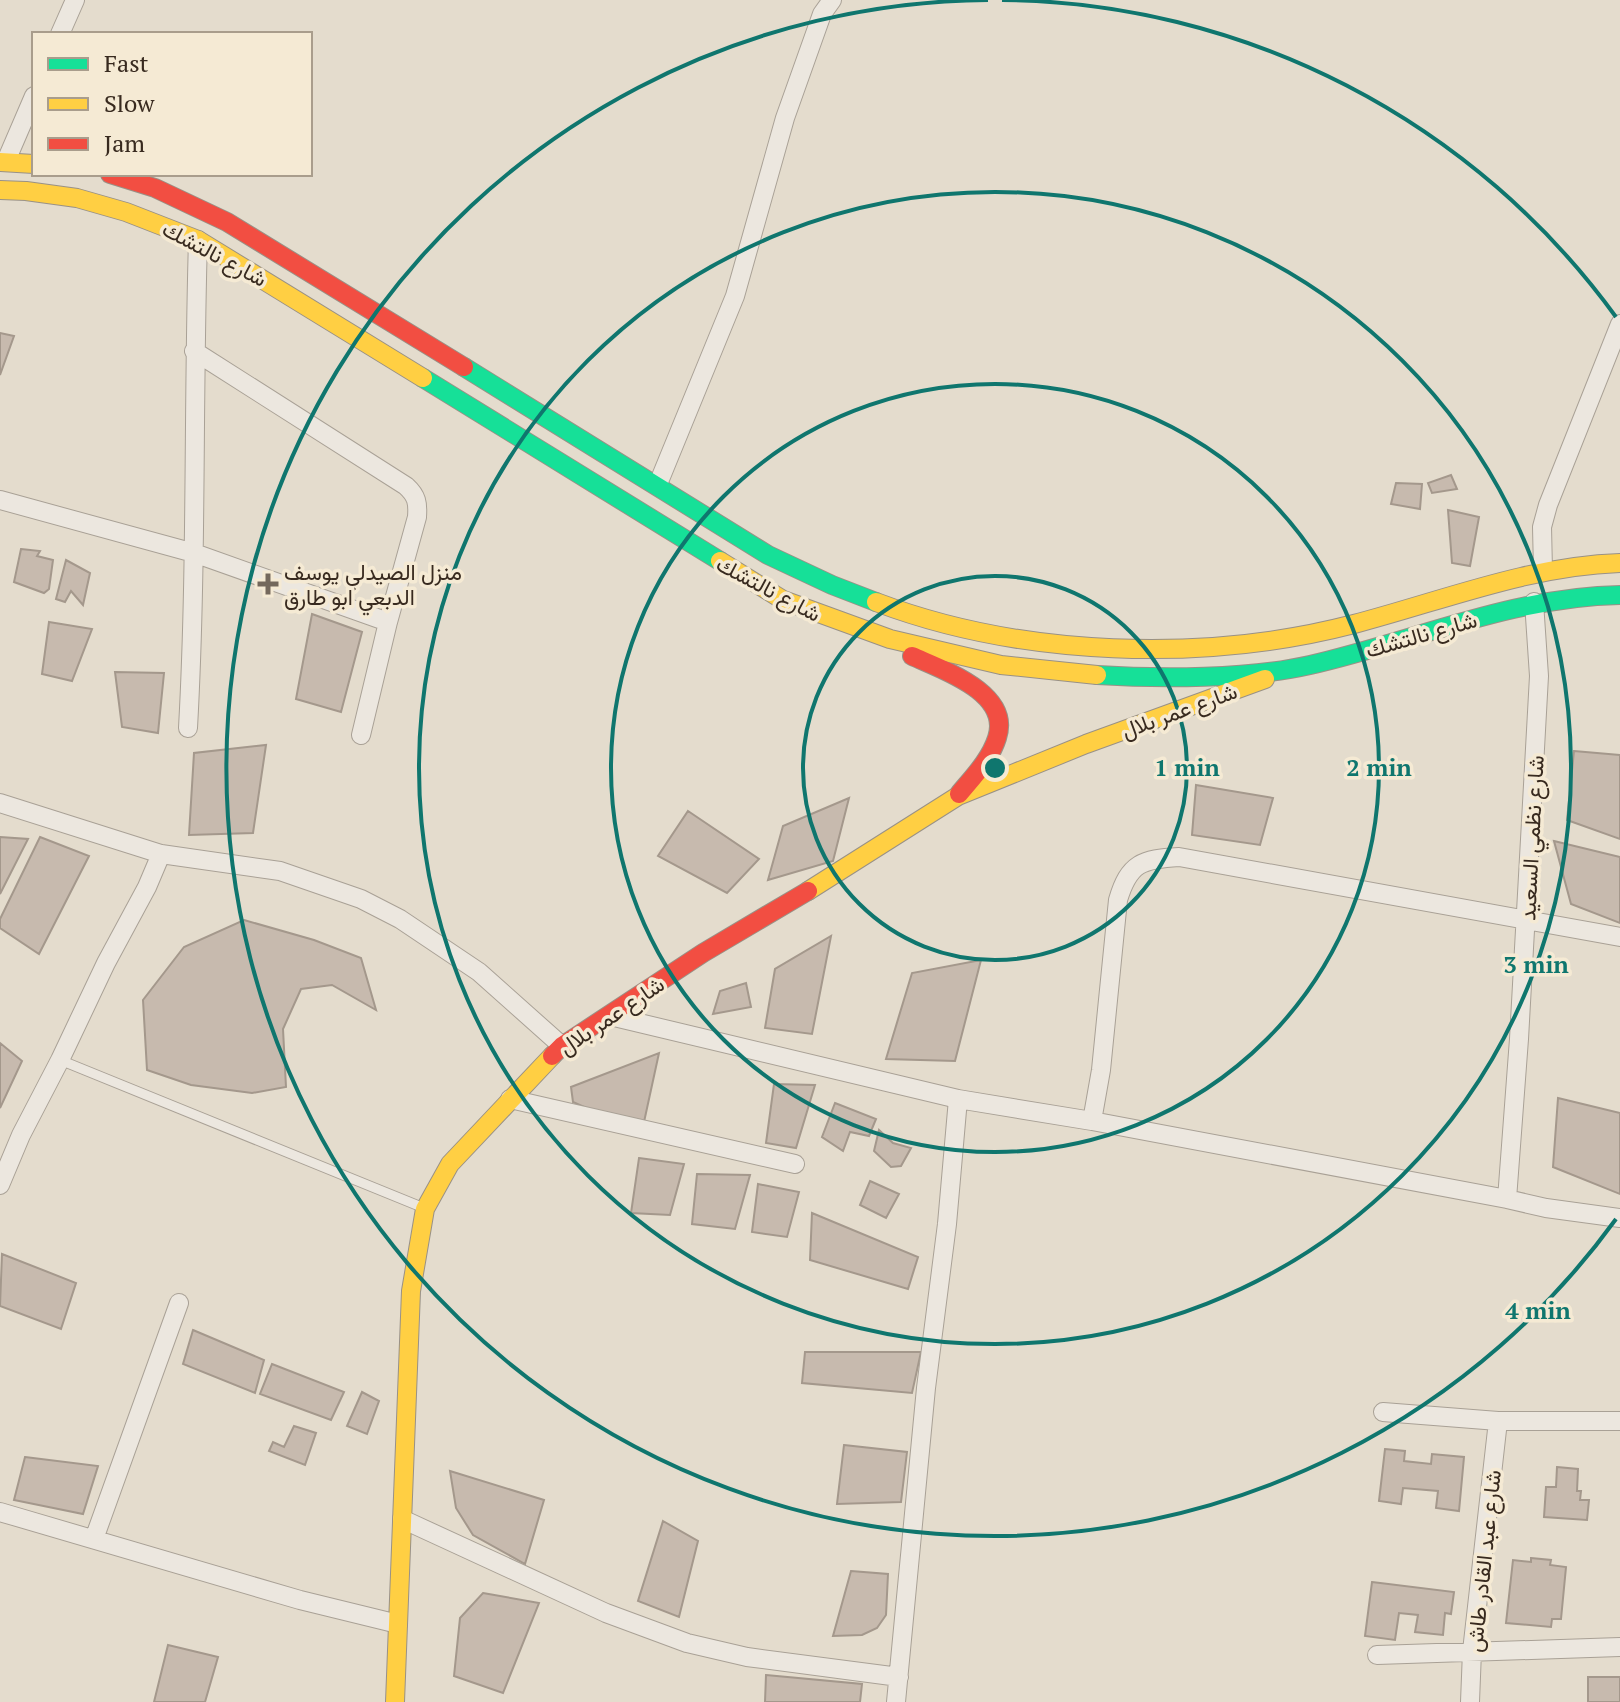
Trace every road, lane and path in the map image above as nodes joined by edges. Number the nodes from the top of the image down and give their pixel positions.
1 (75, 0) edge
2 (832, 0) edge
3 (61, 32) edge
4 (32, 100) edge
5 (3, 162) edge
6 (32, 164) edge
7 (116, 176) edge
8 (0, 190) edge
9 (198, 240) junction
10 (1620, 324) edge
11 (194, 351) junction
12 (658, 484) junction
13 (0, 500) edge
14 (194, 553) junction
15 (1620, 563) edge
16 (1543, 570) junction
17 (1620, 595) edge
18 (1534, 602) junction
19 (388, 622) junction
20 (863, 632) junction
21 (1290, 669) junction
22 (188, 728) dead end
23 (361, 735) dead end
24 (958, 796) junction
25 (0, 803) edge
26 (161, 854) junction
27 (1527, 919) junction
28 (1620, 937) edge
29 (610, 1016) junction
30 (562, 1046) junction
31 (60, 1060) junction
32 (510, 1099) junction
33 (958, 1099) junction
34 (1092, 1121) junction
35 (795, 1164) dead end
36 (0, 1185) edge
37 (1507, 1199) junction
38 (425, 1209) junction
39 (1620, 1218) edge
40 (179, 1303) dead end
41 (1383, 1412) dead end
42 (1498, 1421) junction
43 (1620, 1421) edge
44 (0, 1512) edge
45 (402, 1519) junction
46 (94, 1539) junction
47 (398, 1624) junction
48 (1620, 1647) edge
49 (1472, 1651) junction
50 (1377, 1655) dead end
51 (899, 1677) junction
52 (395, 1702) edge
53 (896, 1702) edge
54 (1470, 1702) edge

1 - 3 street
2 - 12 street
4 - 5 street
5 - 6 main road
7 - 12 main road, شارع نالتشك
8 - 9 main road, شارع نالتشك
9 - 11 street
9 - 20 main road, شارع نالتشك
10 - 16 street
11 - 14 street
11 - 19 street
12 - 16 main road, شارع نالتشك
13 - 14 street
14 - 19 street
14 - 22 street
15 - 16 main road, شارع نالتشك
17 - 18 main road, شارع نالتشك
18 - 21 main road, شارع نالتشك
18 - 27 street, شارع نظمي السعيد
19 - 23 street
20 - 21 main road, شارع نالتشك
20 - 24 main road
21 - 24 main road, شارع عمر بلال
24 - 29 main road, شارع عمر بلال
25 - 26 street
26 - 30 street
26 - 31 street
27 - 28 street
27 - 34 street
27 - 37 street, شارع نظمي السعيد
29 - 30 main road, شارع عمر بلال
29 - 33 street
30 - 32 main road, شارع عمر بلال
31 - 36 street
31 - 38 lane
32 - 35 street
32 - 38 main road, شارع عمر بلال
33 - 34 street
33 - 51 street
34 - 37 street
37 - 39 street
38 - 45 main road, شارع عمر بلال
40 - 46 street
41 - 42 street
42 - 43 street
42 - 49 street, شارع عبد القادر طاش
44 - 46 street
45 - 47 main road, شارع عمر بلال
45 - 51 street
46 - 47 street
47 - 52 main road, شارع عمر بلال
48 - 49 street
49 - 50 street
49 - 54 street, شارع عبد القادر طاش
51 - 53 street

